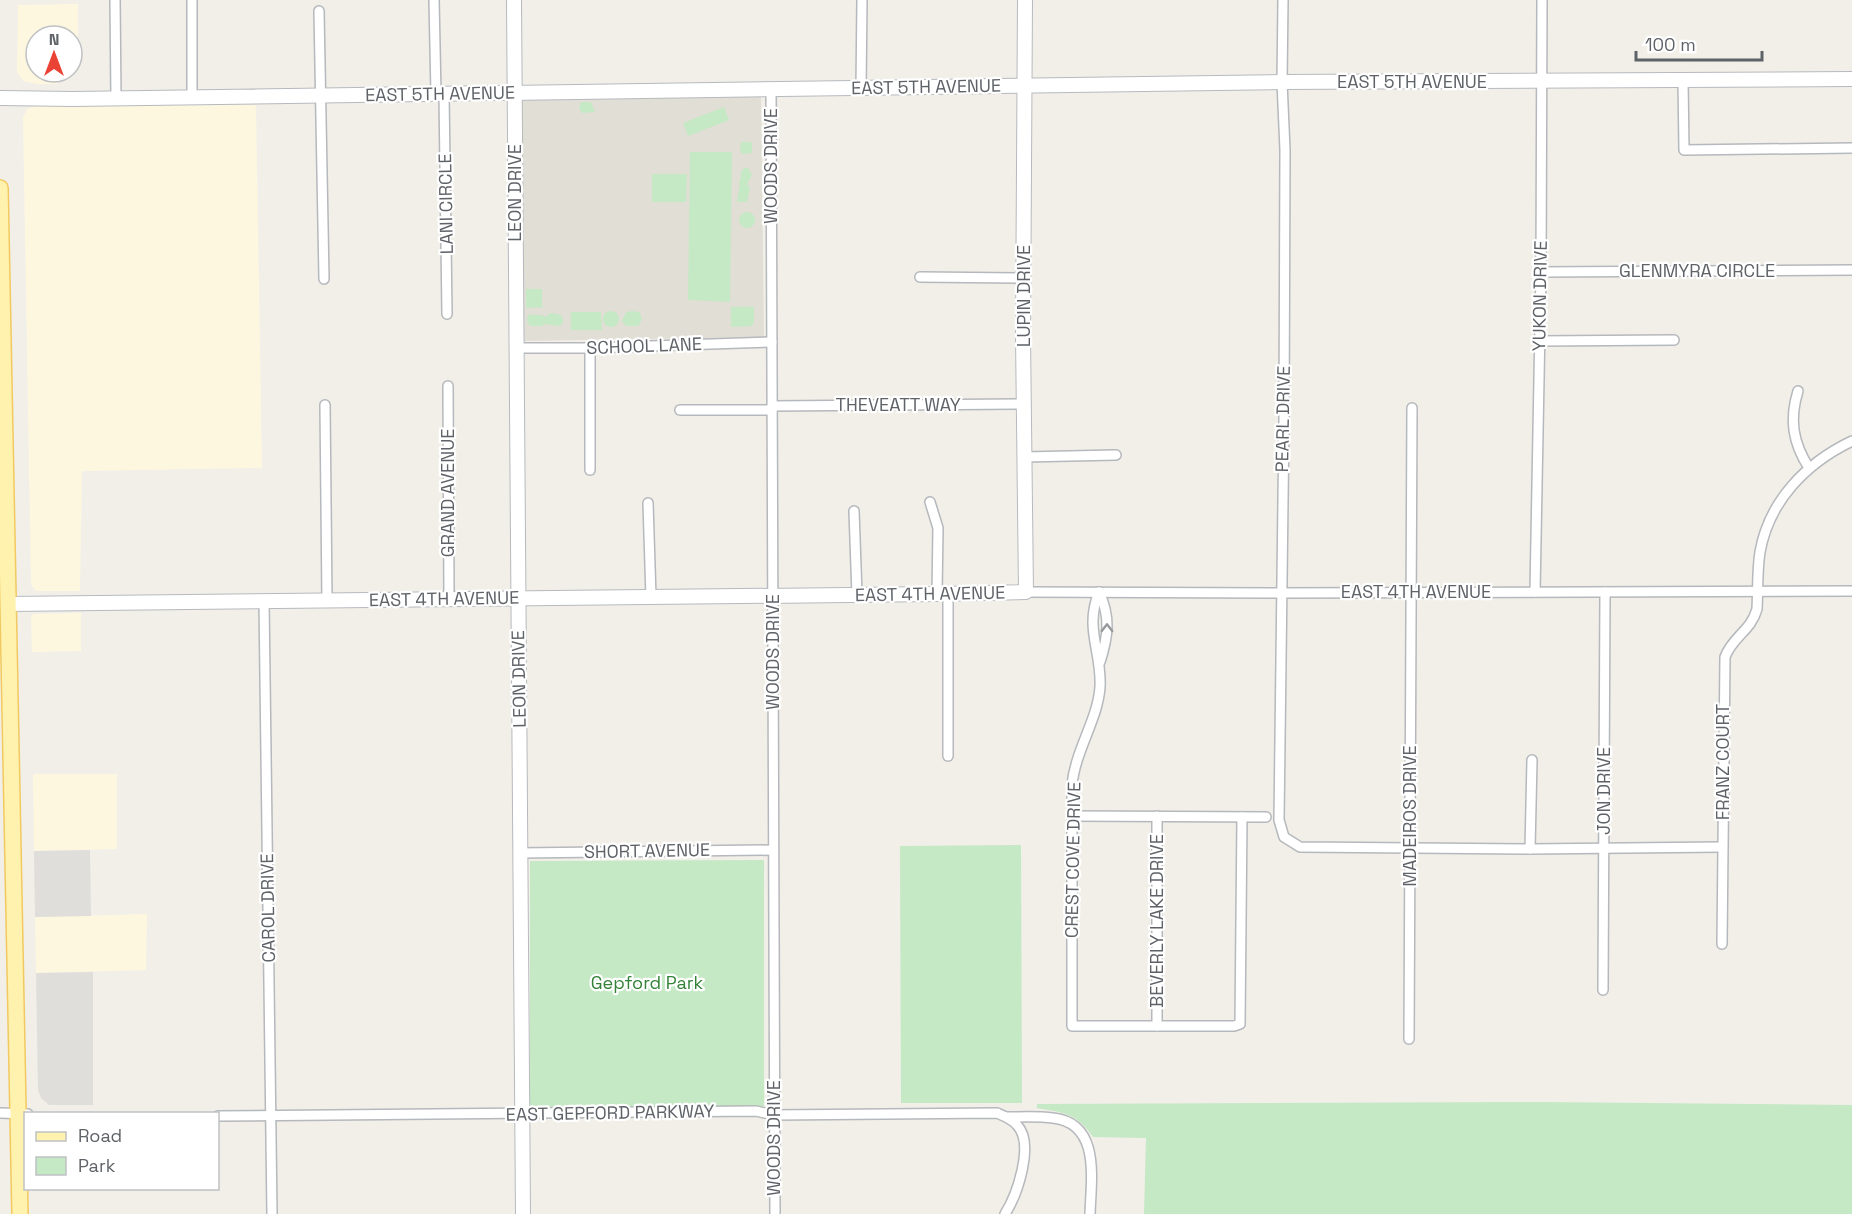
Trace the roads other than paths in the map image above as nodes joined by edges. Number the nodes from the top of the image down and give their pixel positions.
1 (115, 0) edge
2 (192, 0) edge
3 (434, 0) edge
4 (514, 0) edge
5 (862, 0) edge
6 (1025, 0) edge
7 (1283, 0) edge
8 (1542, 0) edge
9 (319, 11) dead end
10 (1852, 79) edge
11 (1683, 80) junction
12 (1541, 81) junction
13 (1282, 82) junction
14 (1025, 86) junction
15 (861, 88) junction
16 (771, 90) junction
17 (514, 93) junction
18 (440, 94) junction
19 (321, 95) junction
20 (192, 97) junction
21 (0, 98) edge
22 (116, 98) junction
23 (1852, 148) edge
24 (0, 188) edge
25 (1852, 270) edge
26 (1542, 272) junction
27 (920, 277) dead end
28 (1023, 278) junction
29 (324, 279) dead end
30 (447, 314) dead end
31 (1674, 340) dead end
32 (1539, 341) junction
33 (772, 342) junction
34 (516, 348) junction
35 (590, 348) junction
36 (448, 386) dead end
37 (1798, 391) dead end
38 (1024, 404) junction
39 (325, 405) dead end
40 (772, 408) junction
41 (1412, 408) dead end
42 (680, 410) dead end
43 (1852, 441) edge
44 (1116, 455) dead end
45 (1024, 457) junction
46 (1809, 468) junction
47 (590, 470) dead end
48 (930, 502) dead end
49 (648, 503) dead end
50 (854, 511) dead end
51 (1758, 591) junction
52 (1852, 591) edge
53 (1026, 592) junction
54 (1100, 592) junction
55 (1411, 592) junction
56 (1535, 592) junction
57 (1605, 592) junction
58 (1281, 593) junction
59 (943, 594) junction
60 (857, 595) junction
61 (773, 596) junction
62 (651, 597) junction
63 (518, 598) junction
64 (448, 599) junction
65 (327, 600) junction
66 (264, 601) junction
67 (4, 604) edge
68 (1100, 663) junction
69 (948, 756) dead end
70 (1532, 760) dead end
71 (1072, 816) junction
72 (1157, 816) junction
73 (1242, 817) junction
74 (1266, 817) dead end
75 (1722, 847) junction
76 (1409, 848) junction
77 (1604, 848) junction
78 (1530, 849) junction
79 (774, 850) junction
80 (520, 852) junction
81 (1722, 944) dead end
82 (1603, 990) dead end
83 (1157, 1026) junction
84 (1409, 1039) dead end
85 (0, 1113) edge
86 (23, 1113) edge
87 (523, 1114) junction
88 (774, 1115) junction
89 (219, 1116) edge
90 (1003, 1116) junction
91 (270, 1117) junction
92 (20, 1214) edge
93 (272, 1214) edge
94 (523, 1214) edge
95 (775, 1214) edge
96 (1005, 1214) edge
97 (1090, 1214) edge

1 - 22 street
2 - 20 street
3 - 18 street, LANI CIRCLE
4 - 17 street, LEON DRIVE
5 - 15 street
6 - 14 street, LUPIN DRIVE
7 - 13 street, PEARL DRIVE
8 - 12 street, YUKON DRIVE
9 - 19 street
10 - 11 street, EAST 5TH AVENUE
11 - 12 street, EAST 5TH AVENUE
11 - 23 street
12 - 13 street, EAST 5TH AVENUE
12 - 26 street, YUKON DRIVE
13 - 14 street, EAST 5TH AVENUE
13 - 58 street, PEARL DRIVE
14 - 15 street, EAST 5TH AVENUE
14 - 28 street, LUPIN DRIVE
15 - 16 street, EAST 5TH AVENUE
16 - 17 street, EAST 5TH AVENUE
16 - 33 street, WOODS DRIVE
17 - 18 street, EAST 5TH AVENUE
17 - 34 street, LEON DRIVE
18 - 19 street, EAST 5TH AVENUE
18 - 30 street, LANI CIRCLE
19 - 20 street, EAST 5TH AVENUE
19 - 29 street
20 - 22 street, EAST 5TH AVENUE
21 - 22 street, EAST 5TH AVENUE
24 - 67 main road
25 - 26 street, GLENMYRA CIRCLE
26 - 32 street, YUKON DRIVE
27 - 28 street
28 - 38 street, LUPIN DRIVE
31 - 32 street
32 - 56 street, YUKON DRIVE
33 - 35 street, SCHOOL LANE
33 - 40 street, WOODS DRIVE
34 - 35 street, SCHOOL LANE
34 - 63 street, LEON DRIVE
35 - 47 street
36 - 64 street, GRAND AVENUE
37 - 46 street
38 - 40 street, THEVEATT WAY
38 - 45 street, LUPIN DRIVE
39 - 65 street
40 - 42 street, THEVEATT WAY
40 - 61 street, WOODS DRIVE
41 - 55 street, MADEIROS DRIVE
43 - 46 street, FRANZ COURT
44 - 45 street
45 - 53 street, LUPIN DRIVE
46 - 51 street, FRANZ COURT
48 - 59 street
49 - 62 street
50 - 60 street
51 - 52 street, EAST 4TH AVENUE
51 - 57 street, EAST 4TH AVENUE
51 - 75 street, FRANZ COURT
53 - 54 street, EAST 4TH AVENUE
53 - 59 street, EAST 4TH AVENUE
54 - 58 street, EAST 4TH AVENUE
68 -> 54 street, CREST COVE DRIVE
54 - 68 street, CREST COVE DRIVE
55 - 56 street, EAST 4TH AVENUE
55 - 58 street, EAST 4TH AVENUE
55 - 76 street, MADEIROS DRIVE
56 - 57 street, EAST 4TH AVENUE
57 - 77 street, JON DRIVE
58 - 76 street, PEARL DRIVE
59 - 60 street, EAST 4TH AVENUE
59 - 69 street
60 - 61 street, EAST 4TH AVENUE
61 - 62 street, EAST 4TH AVENUE
61 - 79 street, WOODS DRIVE
62 - 63 street, EAST 4TH AVENUE
63 - 64 street, EAST 4TH AVENUE
63 - 80 street, LEON DRIVE
64 - 65 street, EAST 4TH AVENUE
65 - 66 street, EAST 4TH AVENUE
66 - 67 street, EAST 4TH AVENUE
66 - 91 street, CAROL DRIVE
67 - 86 main road
68 - 71 street, CREST COVE DRIVE
70 - 78 street
71 - 72 street
71 - 83 street, CREST COVE DRIVE
72 - 73 street
72 - 83 street, BEVERLY LAKE DRIVE
73 - 74 street
73 - 83 street
75 - 77 street
75 - 81 street, FRANZ COURT
76 - 78 street
76 - 84 street, MADEIROS DRIVE
77 - 78 street
77 - 82 street, JON DRIVE
79 - 80 street, SHORT AVENUE
79 - 88 street, WOODS DRIVE
80 - 87 street, LEON DRIVE
85 - 86 street
86 - 92 main road
87 - 88 street, EAST GEPFORD PARKWAY
87 - 91 street, EAST GEPFORD PARKWAY
87 - 94 street, LEON DRIVE
88 - 90 street, EAST GEPFORD PARKWAY
88 - 95 street, WOODS DRIVE
89 - 91 street, EAST GEPFORD PARKWAY
90 - 96 street
90 - 97 street, EAST GEPFORD PARKWAY
91 - 93 street, CAROL DRIVE

